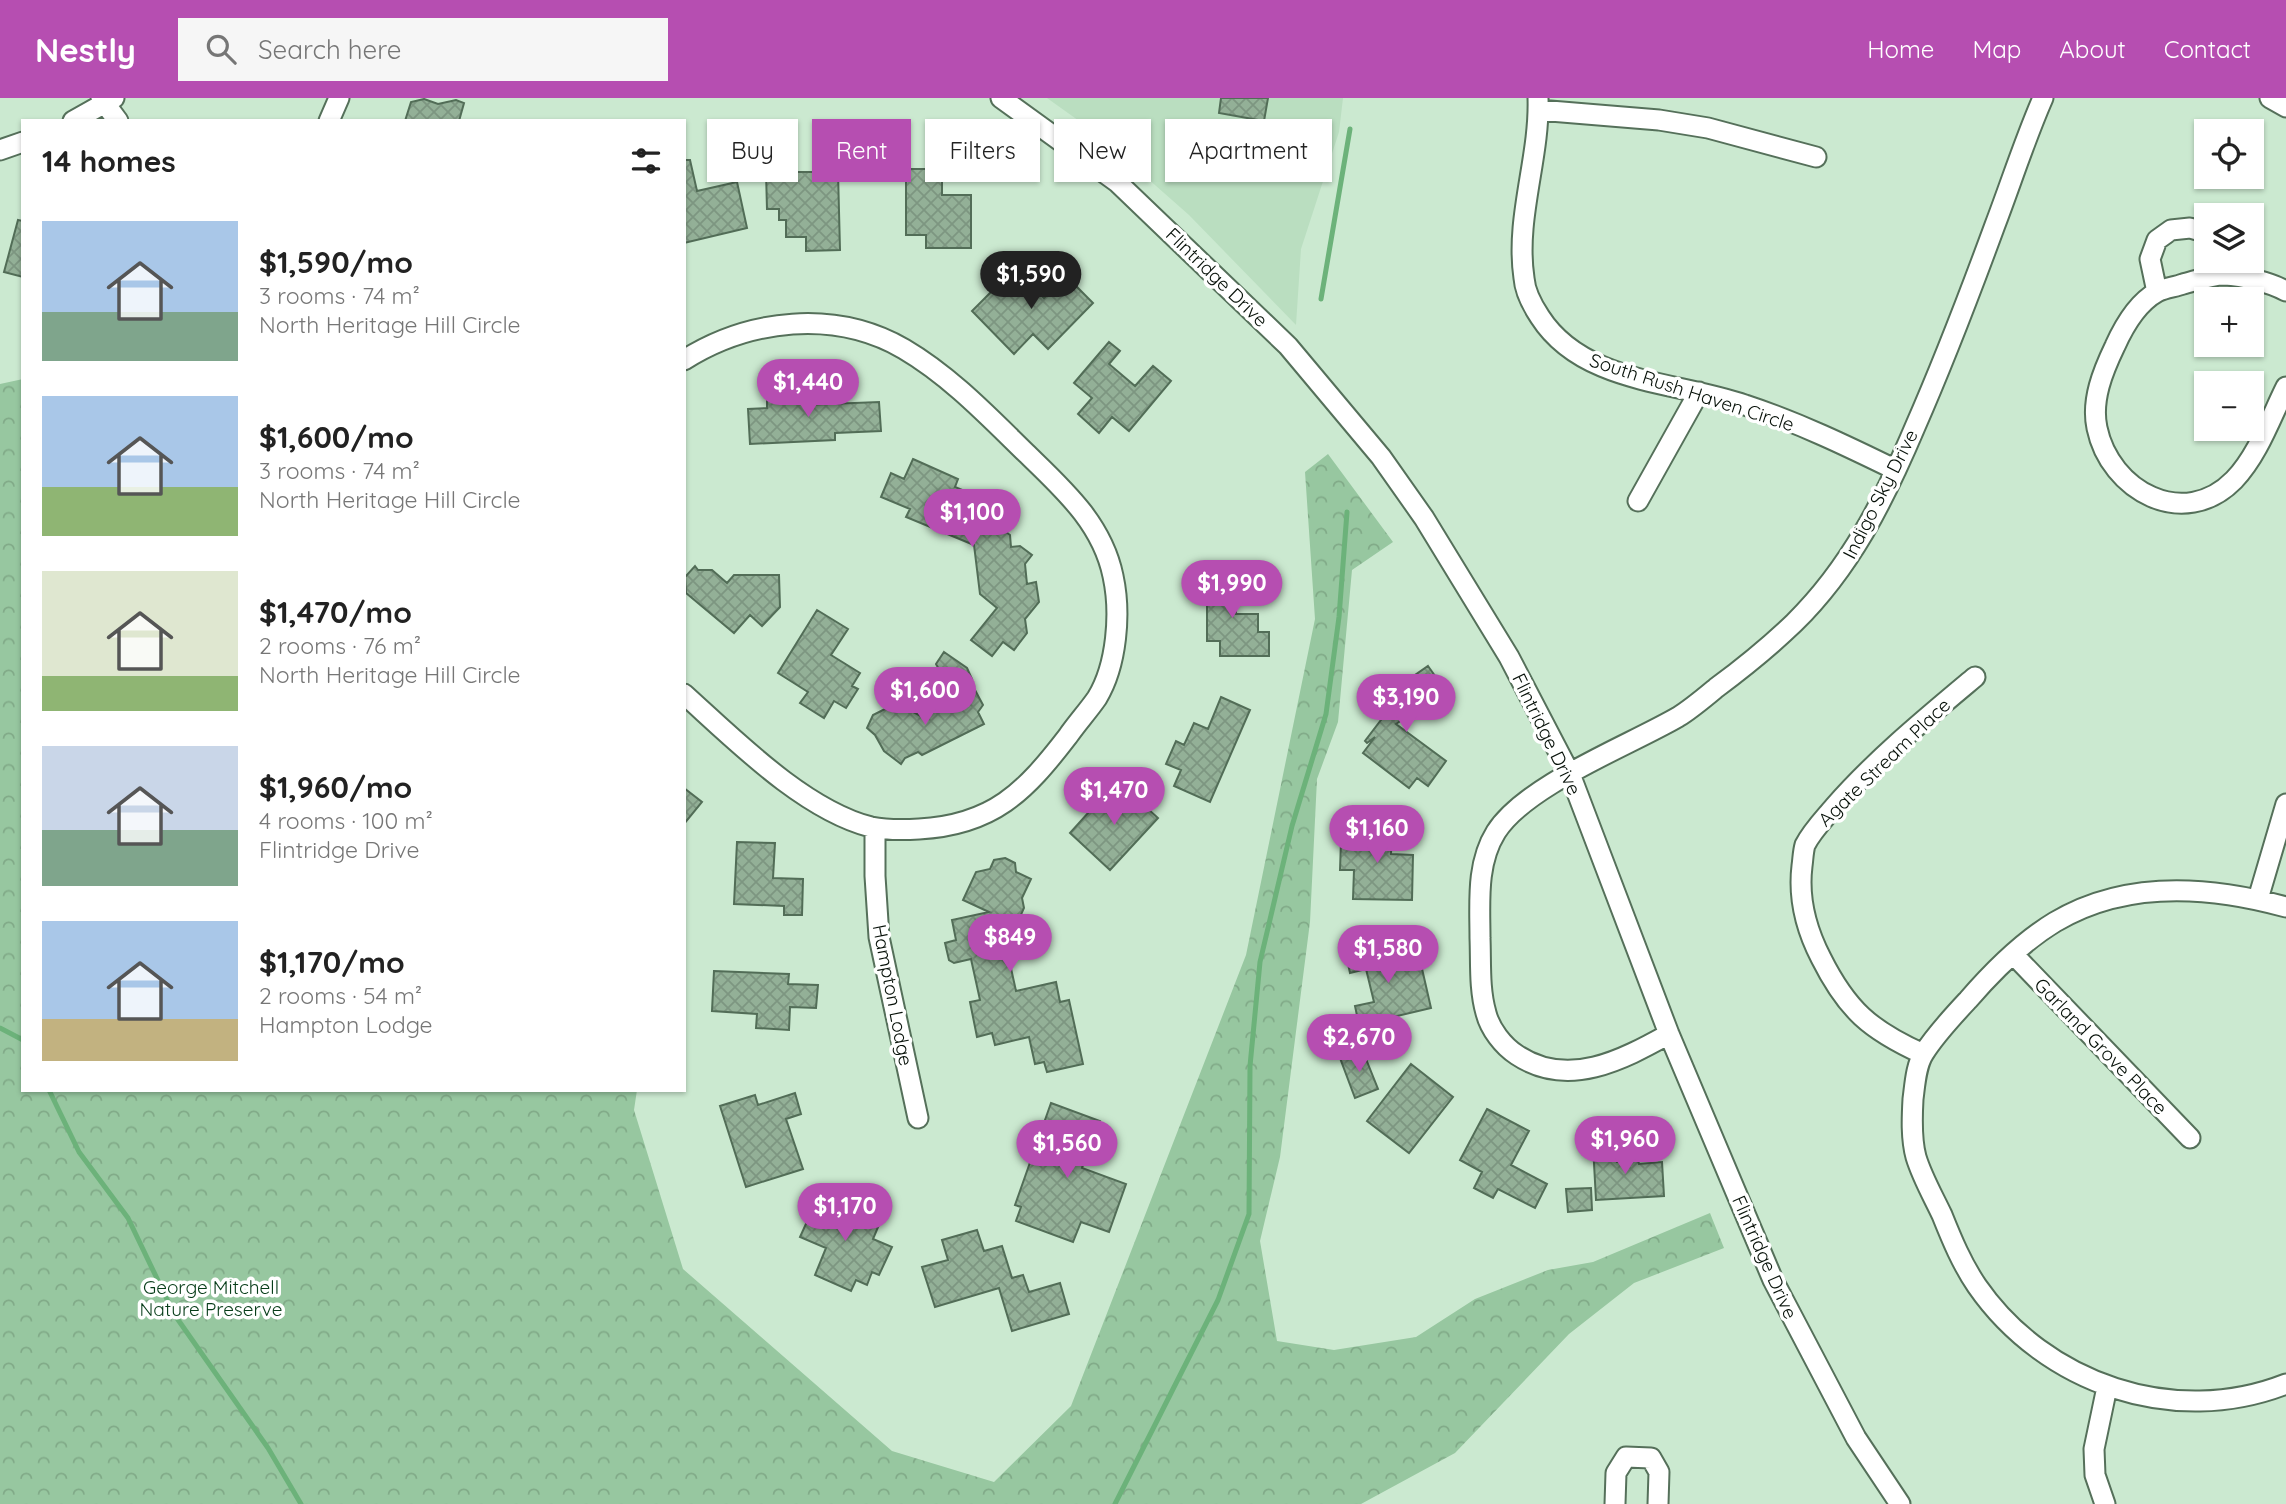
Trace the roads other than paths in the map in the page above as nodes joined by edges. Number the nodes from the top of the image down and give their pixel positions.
1 (339, 98) edge
2 (1001, 98) edge
3 (2043, 98) edge
4 (2270, 98) edge
5 (107, 99) edge
6 (1538, 104) edge
7 (2286, 107) edge
8 (76, 119) edge
9 (117, 119) edge
10 (330, 119) edge
11 (21, 143) edge
12 (0, 150) edge
13 (1816, 157) dead end
14 (2194, 229) edge
15 (2211, 273) edge
16 (2238, 273) edge
17 (2286, 291) edge
18 (2157, 292) junction
19 (686, 359) edge
20 (2286, 387) edge
21 (1699, 392) junction
22 (1896, 470) junction
23 (1638, 500) dead end
24 (1975, 677) dead end
25 (686, 696) edge
26 (1570, 774) junction
27 (2286, 804) edge
28 (875, 828) junction
29 (2258, 899) junction
30 (2286, 907) edge
31 (2013, 954) junction
32 (1669, 1034) junction
33 (1923, 1054) junction
34 (918, 1118) dead end
35 (2190, 1138) dead end
36 (2286, 1384) edge
37 (2107, 1387) junction
38 (1615, 1504) edge
39 (1658, 1504) edge
40 (1899, 1504) edge
41 (2105, 1504) edge

1 - 10 street
2 - 26 street, Flintridge Drive
3 - 22 street, Indigo Sky Drive
4 - 7 street
5 - 8 street
5 - 9 street
6 - 13 street
6 - 21 street, South Rush Haven Circle
11 - 12 street
14 - 18 street
15 - 18 street
16 - 17 street
18 - 20 street
19 - 28 street
21 - 22 street, South Rush Haven Circle
21 - 23 street
22 - 26 street, Indigo Sky Drive
24 - 33 street, Agate Stream Place
25 - 28 street
26 - 32 street, Flintridge Drive
26 - 32 street, Indigo Sky Drive
27 - 29 street
28 - 34 street, Hampton Lodge
29 - 30 street
29 - 31 street
31 - 33 street
31 - 35 street, Garland Grove Place
32 - 40 street, Flintridge Drive
33 - 37 street
36 - 37 street
37 - 41 street
38 - 39 street

